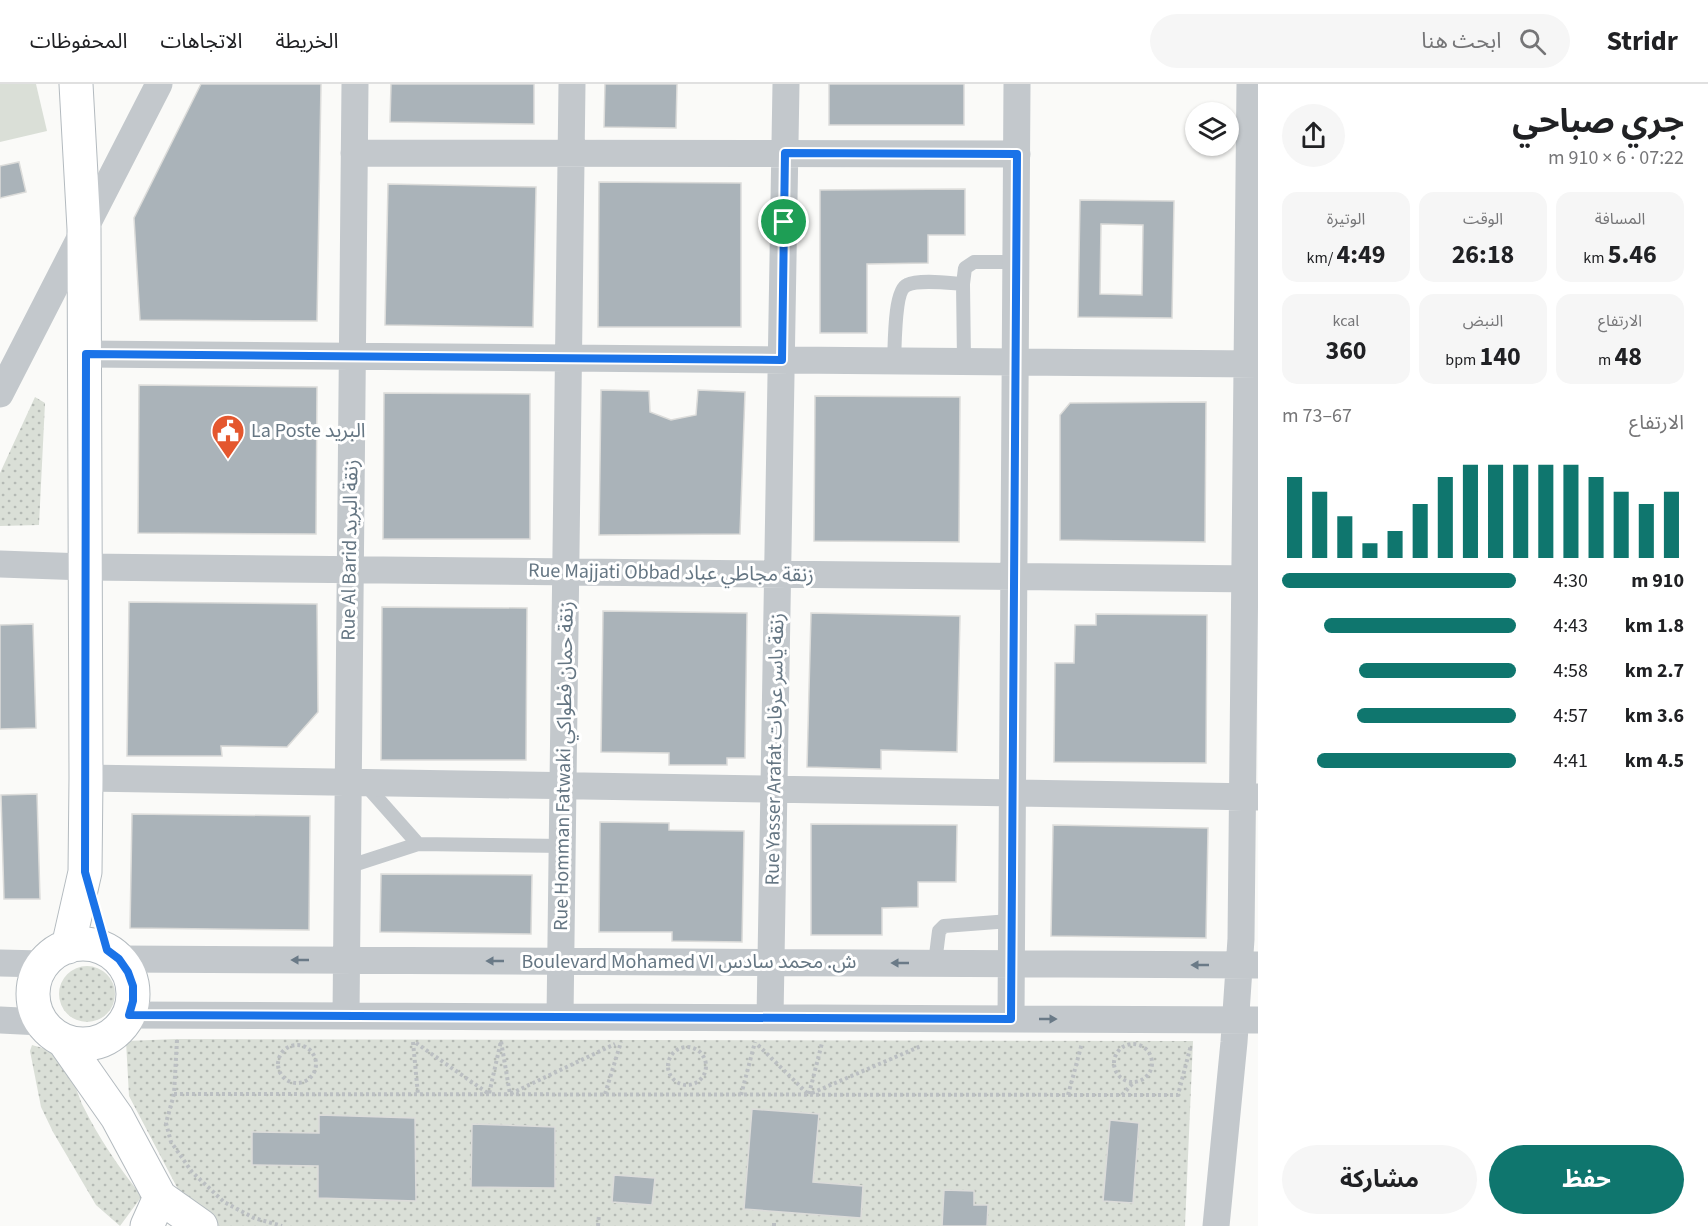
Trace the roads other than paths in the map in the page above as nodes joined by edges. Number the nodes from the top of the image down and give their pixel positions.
1 (76, 84) edge
2 (159, 84) edge
3 (355, 84) edge
4 (572, 84) edge
5 (786, 84) edge
6 (1017, 84) edge
7 (1250, 84) edge
8 (354, 153) junction
9 (571, 153) junction
10 (785, 153) junction
11 (1017, 154) junction
12 (84, 229) junction
13 (1016, 262) junction
14 (963, 284) junction
15 (86, 354) junction
16 (352, 356) junction
17 (568, 358) junction
18 (782, 360) junction
19 (894, 361) junction
20 (964, 361) junction
21 (1015, 362) junction
22 (1253, 364) edge
23 (0, 394) edge
24 (0, 564) edge
25 (85, 567) junction
26 (350, 570) junction
27 (566, 572) junction
28 (778, 574) junction
29 (1014, 577) junction
30 (1252, 579) edge
31 (86, 778) junction
32 (356, 783) junction
33 (563, 786) junction
34 (774, 790) junction
35 (1012, 793) junction
36 (1251, 797) edge
37 (418, 844) junction
38 (563, 846) junction
39 (348, 867) junction
40 (85, 872) junction
41 (1011, 921) junction
42 (55, 955) junction
43 (113, 955) junction
44 (347, 960) junction
45 (561, 962) junction
46 (771, 962) junction
47 (0, 963) edge
48 (935, 963) junction
49 (1011, 964) junction
50 (1249, 965) edge
51 (129, 1015) junction
52 (346, 1016) junction
53 (560, 1017) junction
54 (770, 1018) junction
55 (1011, 1019) junction
56 (0, 1020) edge
57 (1247, 1020) edge
58 (52, 1031) junction
59 (105, 1040) junction
60 (117, 1118) junction
61 (153, 1211) edge
62 (201, 1226) edge
63 (1216, 1226) edge

1 - 12 main road
2 - 12 street
3 - 8 street, Rue Al Barid زنقة البريد
4 - 9 street, Rue Homman Fatwaki زنقة حمان فطواكي
5 - 10 street, Rue Yasser Arafat زنقة ياسر عرفات
6 - 11 street
7 - 22 street
8 - 9 street
8 - 16 street, Rue Al Barid زنقة البريد
9 - 10 street
9 - 17 street, Rue Homman Fatwaki زنقة حمان فطواكي
10 - 11 street
10 - 18 street, Rue Yasser Arafat زنقة ياسر عرفات
11 - 13 street
12 - 15 main road
12 - 23 street
13 - 14 lane
13 - 21 street
14 - 19 lane
14 - 20 lane
15 - 16 street
15 - 25 main road
16 - 17 street
16 - 26 street, Rue Al Barid زنقة البريد
17 - 18 street
17 - 27 street, Rue Homman Fatwaki زنقة حمان فطواكي
18 - 19 street
18 - 28 street, Rue Yasser Arafat زنقة ياسر عرفات
19 - 20 street
20 - 21 street
21 - 22 street
21 - 29 street
22 - 30 street
24 - 25 street, Rue Majjati Obbad زنقة مجاطي عباد
25 - 26 street, Rue Majjati Obbad زنقة مجاطي عباد
25 - 31 main road
26 - 27 street, Rue Majjati Obbad زنقة مجاطي عباد
26 - 32 street, Rue Al Barid زنقة البريد
27 - 28 street, Rue Majjati Obbad زنقة مجاطي عباد
27 - 33 street, Rue Homman Fatwaki زنقة حمان فطواكي
28 - 29 street, Rue Majjati Obbad زنقة مجاطي عباد
28 - 34 street, Rue Yasser Arafat زنقة ياسر عرفات
29 - 30 street, Rue Majjati Obbad زنقة مجاطي عباد
29 - 35 street
30 - 36 street
31 - 32 street
31 - 40 main road
32 - 33 street
32 - 37 lane
32 - 39 street, Rue Al Barid زنقة البريد
33 - 34 street
33 - 38 street, Rue Homman Fatwaki زنقة حمان فطواكي
34 - 35 street
34 - 46 street, Rue Yasser Arafat زنقة ياسر عرفات
35 - 36 street
35 - 41 street
36 - 50 street
37 - 38 lane
37 - 39 lane
38 - 45 street, Rue Homman Fatwaki زنقة حمان فطواكي
39 - 44 street, Rue Al Barid زنقة البريد
40 - 42 main road
40 - 43 main road
41 - 48 lane
41 - 49 street
42 - 43 main road
42 - 47 street
42 - 58 main road
44 -> 43 street, Boulevard Mohamed VI ش. محمد سادس
43 - 51 main road
45 -> 44 street, Boulevard Mohamed VI ش. محمد سادس
44 - 52 street, Rue Al Barid زنقة البريد
45 - 46 street, Boulevard Mohamed VI ش. محمد سادس
45 - 53 street, Rue Homman Fatwaki زنقة حمان فطواكي
48 -> 46 street, Boulevard Mohamed VI ش. محمد سادس
46 - 54 street, Rue Yasser Arafat زنقة ياسر عرفات
48 - 49 street, Boulevard Mohamed VI ش. محمد سادس
50 -> 49 street, Boulevard Mohamed VI ش. محمد سادس
49 - 55 street
50 - 57 street
51 - 52 street
51 - 59 main road
52 - 53 street
53 - 54 street
54 - 55 street
55 -> 57 street
56 - 58 street
57 - 63 street
58 - 59 main road
58 - 60 main road
59 - 60 main road
60 - 61 main road
61 - 62 main road

